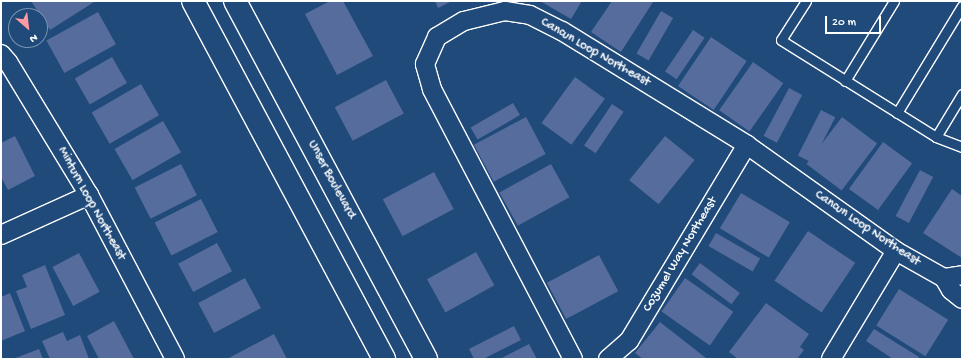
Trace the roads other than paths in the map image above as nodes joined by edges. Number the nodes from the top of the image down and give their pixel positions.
1 (193, 1) edge
2 (235, 1) edge
3 (806, 1) edge
4 (894, 1) edge
5 (962, 6) edge
6 (1, 54) edge
7 (845, 81) junction
8 (962, 94) edge
9 (897, 113) junction
10 (936, 137) junction
11 (747, 145) junction
12 (962, 147) edge
13 (89, 195) junction
14 (1, 235) edge
15 (896, 251) junction
16 (962, 275) edge
17 (944, 278) junction
18 (962, 299) edge
19 (175, 359) edge
20 (384, 359) edge
21 (426, 359) edge
22 (573, 359) edge
23 (608, 359) edge
24 (831, 359) edge

1 - 20 main road
2 - 21 main road, Unser Boulevard
3 - 7 lane
4 - 7 lane
5 - 9 lane
6 - 13 street, Minturn Loop Northeast
7 - 9 lane
8 - 10 lane
9 - 10 lane
10 - 12 lane
11 - 15 street, Cancun Loop Northeast
11 - 22 street, Cancun Loop Northeast
11 - 23 street, Cozumel Way Northeast
13 - 14 street
13 - 19 street, Minturn Loop Northeast
15 - 17 street, Cancun Loop Northeast
15 - 24 street
16 - 17 street
17 - 18 street, Cancun Loop Northeast

